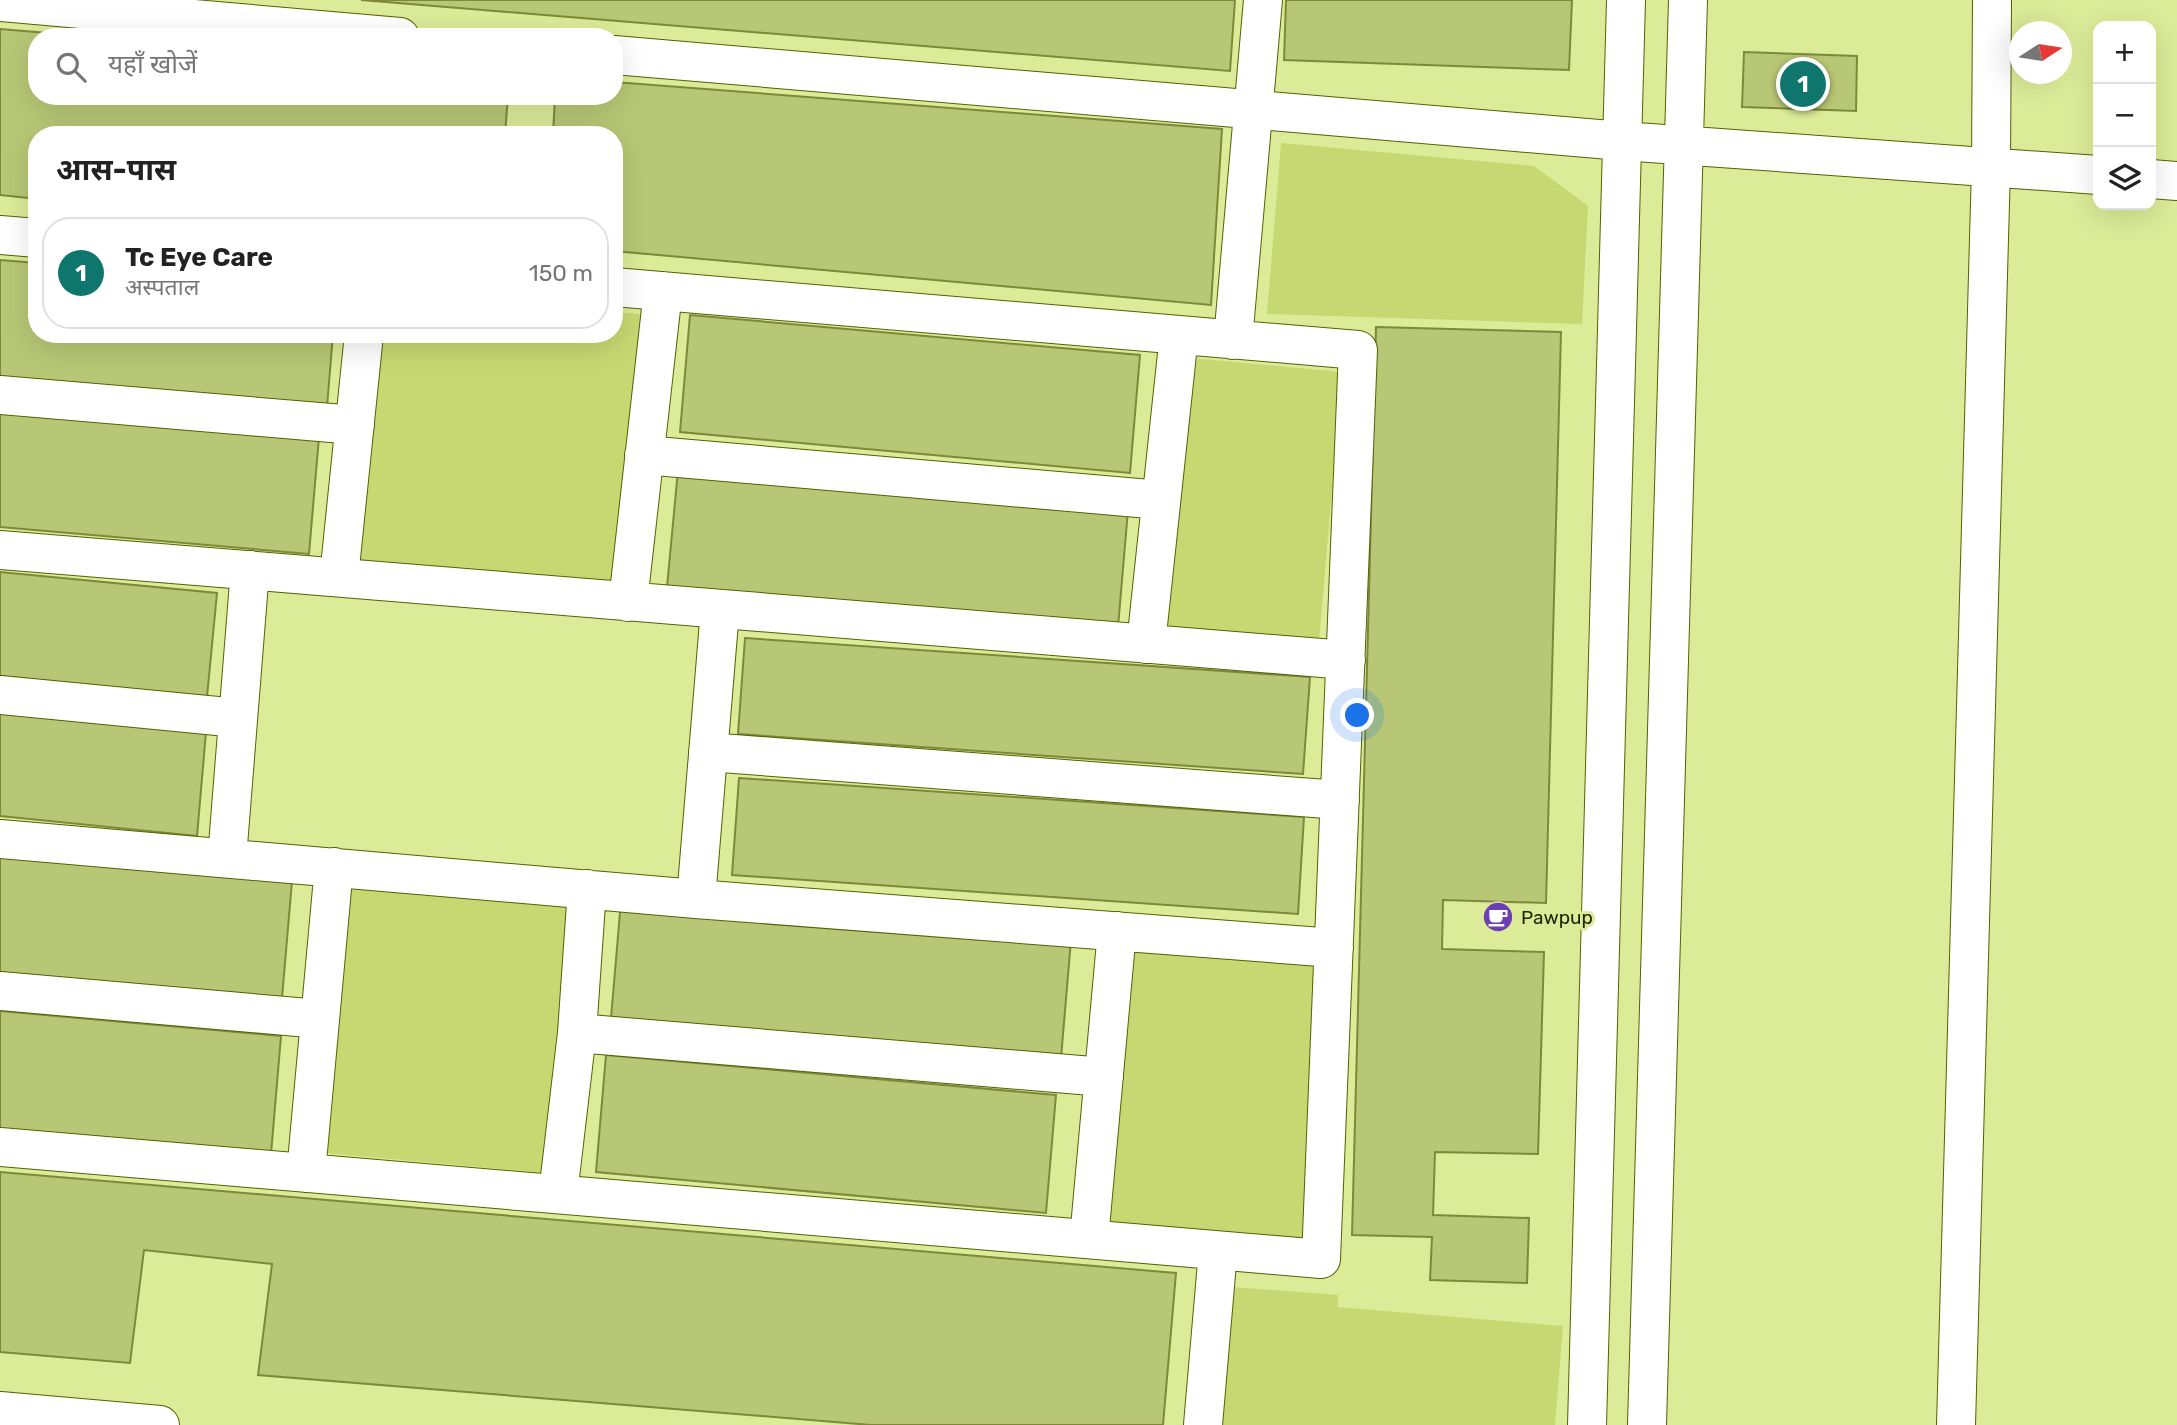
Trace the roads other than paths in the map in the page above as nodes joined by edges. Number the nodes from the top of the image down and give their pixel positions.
1 (1262, 0) edge
2 (1626, 0) edge
3 (1688, 0) edge
4 (1992, 0) edge
5 (0, 2) edge
6 (186, 9) edge
7 (331, 28) edge
8 (623, 56) edge
9 (1253, 110) junction
10 (1622, 141) junction
11 (1684, 145) junction
12 (1991, 167) junction
13 (2093, 175) edge
14 (2156, 179) edge
15 (2177, 181) edge
16 (0, 234) edge
17 (28, 237) edge
18 (623, 288) edge
19 (663, 291) junction
20 (1179, 335) junction
21 (1233, 340) junction
22 (363, 343) edge
23 (0, 395) edge
24 (355, 425) junction
25 (644, 455) junction
26 (1161, 500) junction
27 (0, 550) edge
28 (250, 570) junction
29 (339, 577) junction
30 (628, 602) junction
31 (720, 610) junction
32 (1146, 644) junction
33 (1346, 660) junction
34 (0, 695) edge
35 (238, 718) junction
36 (708, 752) junction
37 (1340, 800) junction
38 (0, 839) edge
39 (227, 858) junction
40 (334, 867) junction
41 (587, 889) junction
42 (696, 898) junction
43 (1117, 931) junction
44 (1334, 948) junction
45 (0, 991) edge
46 (320, 1018) junction
47 (577, 1033) junction
48 (1104, 1077) junction
49 (0, 1147) edge
50 (306, 1173) junction
51 (558, 1194) junction
52 (1089, 1239) junction
53 (1219, 1251) junction
54 (0, 1412) edge
55 (160, 1425) edge
56 (1203, 1425) edge
57 (1587, 1425) edge
58 (1647, 1425) edge
59 (1956, 1425) edge

1 - 9 street
2 - 10 street
3 - 11 street
4 - 12 street
5 - 6 street
6 - 7 street
8 - 9 street
9 - 10 street
9 - 21 street
10 - 11 street
10 - 57 street
11 - 12 street
11 - 58 street
12 - 13 street
12 - 59 street
14 - 15 street
16 - 17 street
18 - 19 street
19 - 20 street
19 - 25 street
20 - 21 street
20 - 26 street
21 - 33 street
22 - 24 street
23 - 24 street
24 - 29 street
25 - 26 street
25 - 30 street
26 - 32 street
27 - 28 street
28 - 29 street
28 - 35 street
29 - 30 street
30 - 31 street
31 - 32 street
31 - 36 street
32 - 33 street
33 - 37 street
34 - 35 street
35 - 39 street
36 - 37 street
36 - 42 street
37 - 44 street
38 - 39 street
39 - 40 street
40 - 41 street
40 - 46 street
41 - 42 street
41 - 47 street
42 - 43 street
43 - 44 street
43 - 48 street
44 - 53 street
45 - 46 street
46 - 50 street
47 - 48 street
47 - 51 street
48 - 52 street
49 - 50 street
50 - 51 street
51 - 52 street
52 - 53 street
53 - 56 street
54 - 55 street

